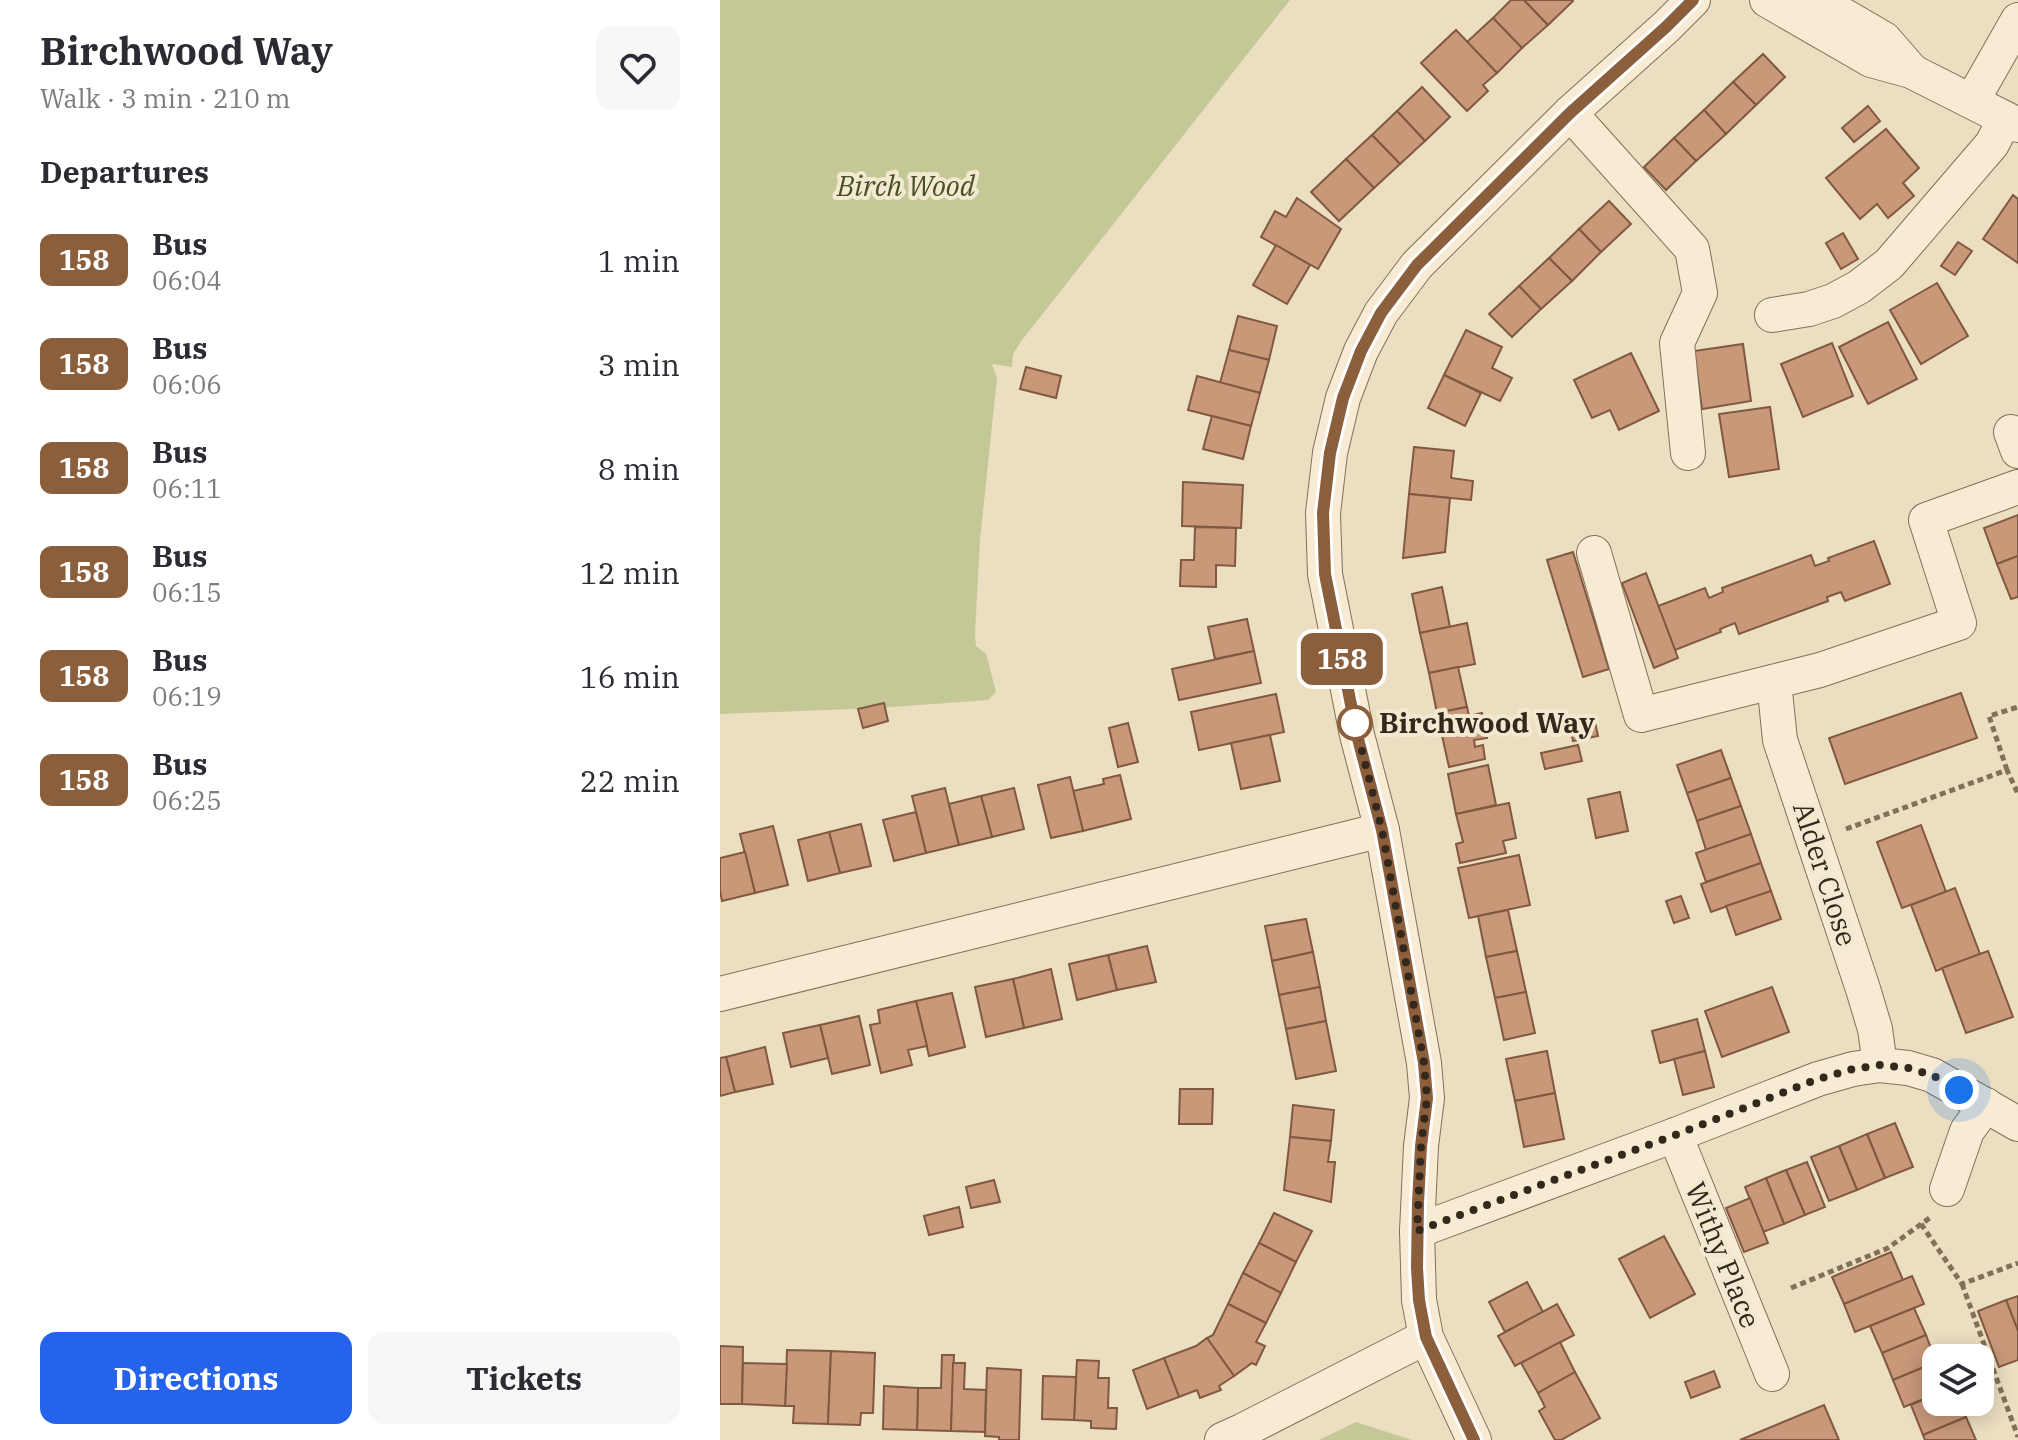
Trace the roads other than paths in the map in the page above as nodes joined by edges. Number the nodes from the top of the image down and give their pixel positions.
1 (1693, 0) edge
2 (1767, 0) edge
3 (1817, 0) edge
4 (2018, 20) edge
5 (1911, 71) junction
6 (1972, 101) junction
7 (1570, 113) junction
8 (2011, 122) edge
9 (1772, 315) dead end
10 (1688, 453) dead end
11 (2018, 487) edge
12 (1594, 553) dead end
13 (1774, 682) junction
14 (1382, 830) junction
15 (720, 994) edge
16 (1880, 1065) junction
17 (1986, 1105) junction
18 (2018, 1124) edge
19 (1675, 1135) junction
20 (1947, 1189) road end
21 (1417, 1231) junction
22 (1426, 1337) junction
23 (1772, 1374) dead end
24 (1222, 1440) edge
25 (1474, 1440) edge

1 - 7 street
2 - 5 street
3 - 5 street
4 - 6 street
5 - 6 street
6 - 8 street
7 - 10 street
7 - 14 street
8 - 9 street
11 - 13 street
12 - 13 street
13 - 16 street, Alder Close
14 - 15 street
14 - 21 street
16 - 17 street
16 - 19 street
17 - 18 street
17 - 20 street
19 - 21 street
19 - 23 street, Withy Place
21 - 22 street
22 - 24 street
22 - 25 street

